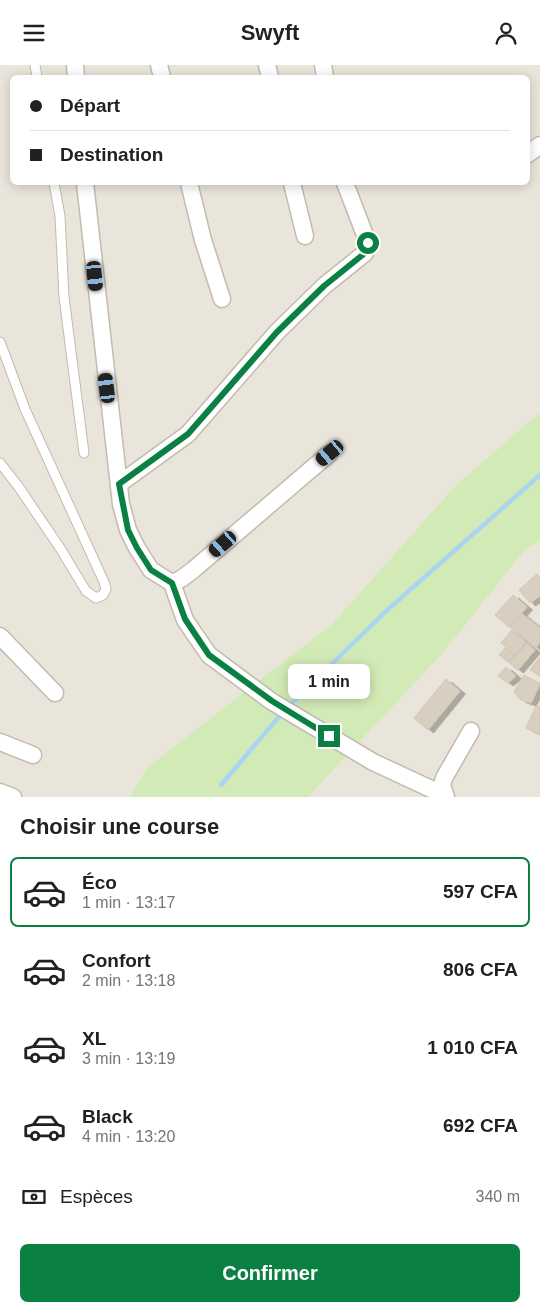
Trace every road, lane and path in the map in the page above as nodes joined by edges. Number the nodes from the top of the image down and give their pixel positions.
1 (54, 185) edge
2 (85, 185) edge
3 (189, 185) edge
4 (292, 185) edge
5 (346, 185) edge
6 (305, 235) dead end
7 (222, 299) dead end
8 (0, 342) edge
9 (84, 453) dead end
10 (330, 453) dead end
11 (0, 463) edge
12 (119, 484) junction
13 (172, 583) junction
14 (0, 636) edge
15 (55, 693) dead end
16 (471, 731) dead end
17 (0, 742) edge
18 (33, 755) dead end
19 (0, 792) edge
20 (445, 796) edge
21 (13, 797) edge

1 - 9 lane
2 - 12 street
3 - 7 street
4 - 6 street
5 - 12 street
8 - 11 lane
10 - 13 street
12 - 13 street
13 - 20 street
14 - 15 street
16 - 20 street
17 - 18 street
19 - 21 street

